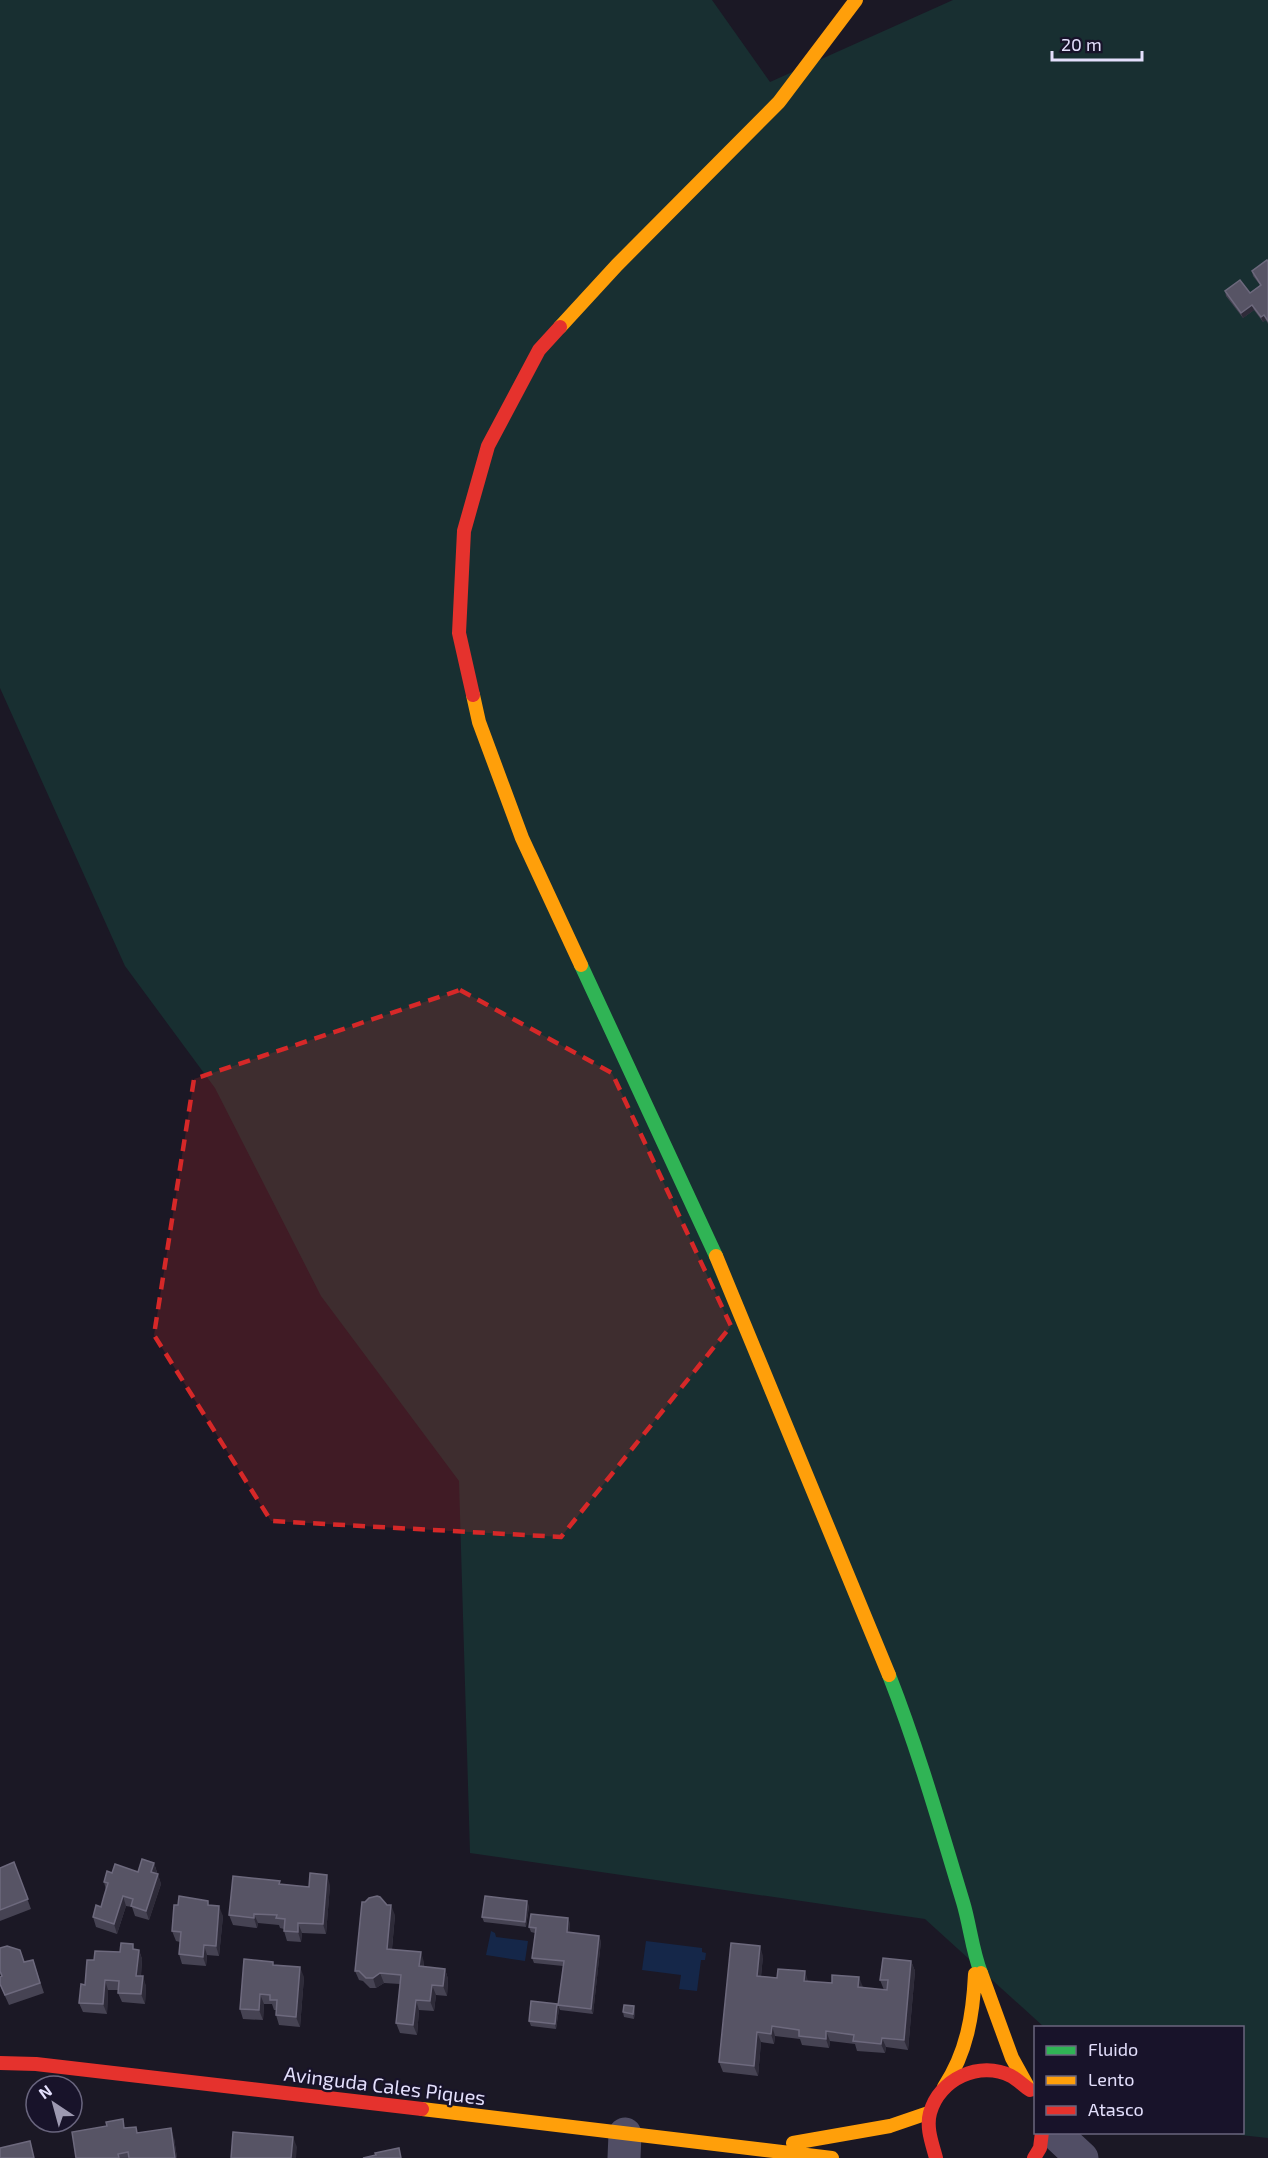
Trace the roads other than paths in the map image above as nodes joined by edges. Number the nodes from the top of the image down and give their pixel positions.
1 (856, 0) edge
2 (976, 1960) junction
3 (0, 2063) edge
4 (944, 2087) junction
5 (1032, 2092) edge
6 (928, 2113) junction
7 (1042, 2134) edge
8 (1055, 2134) edge
9 (624, 2146) edge
10 (765, 2148) junction
11 (832, 2158) edge
12 (936, 2158) edge
13 (1034, 2158) edge
14 (1082, 2158) edge

1 - 2 street
2 - 4 street
2 - 5 street
3 - 9 street, Avinguda Cales Piques
4 - 5 street
4 - 6 street
6 - 10 street, Avinguda Cales Piques
6 - 12 street
7 - 13 street
8 - 14 street
9 - 10 street, Avinguda Cales Piques
10 - 11 street, Avinguda Cales Piques

